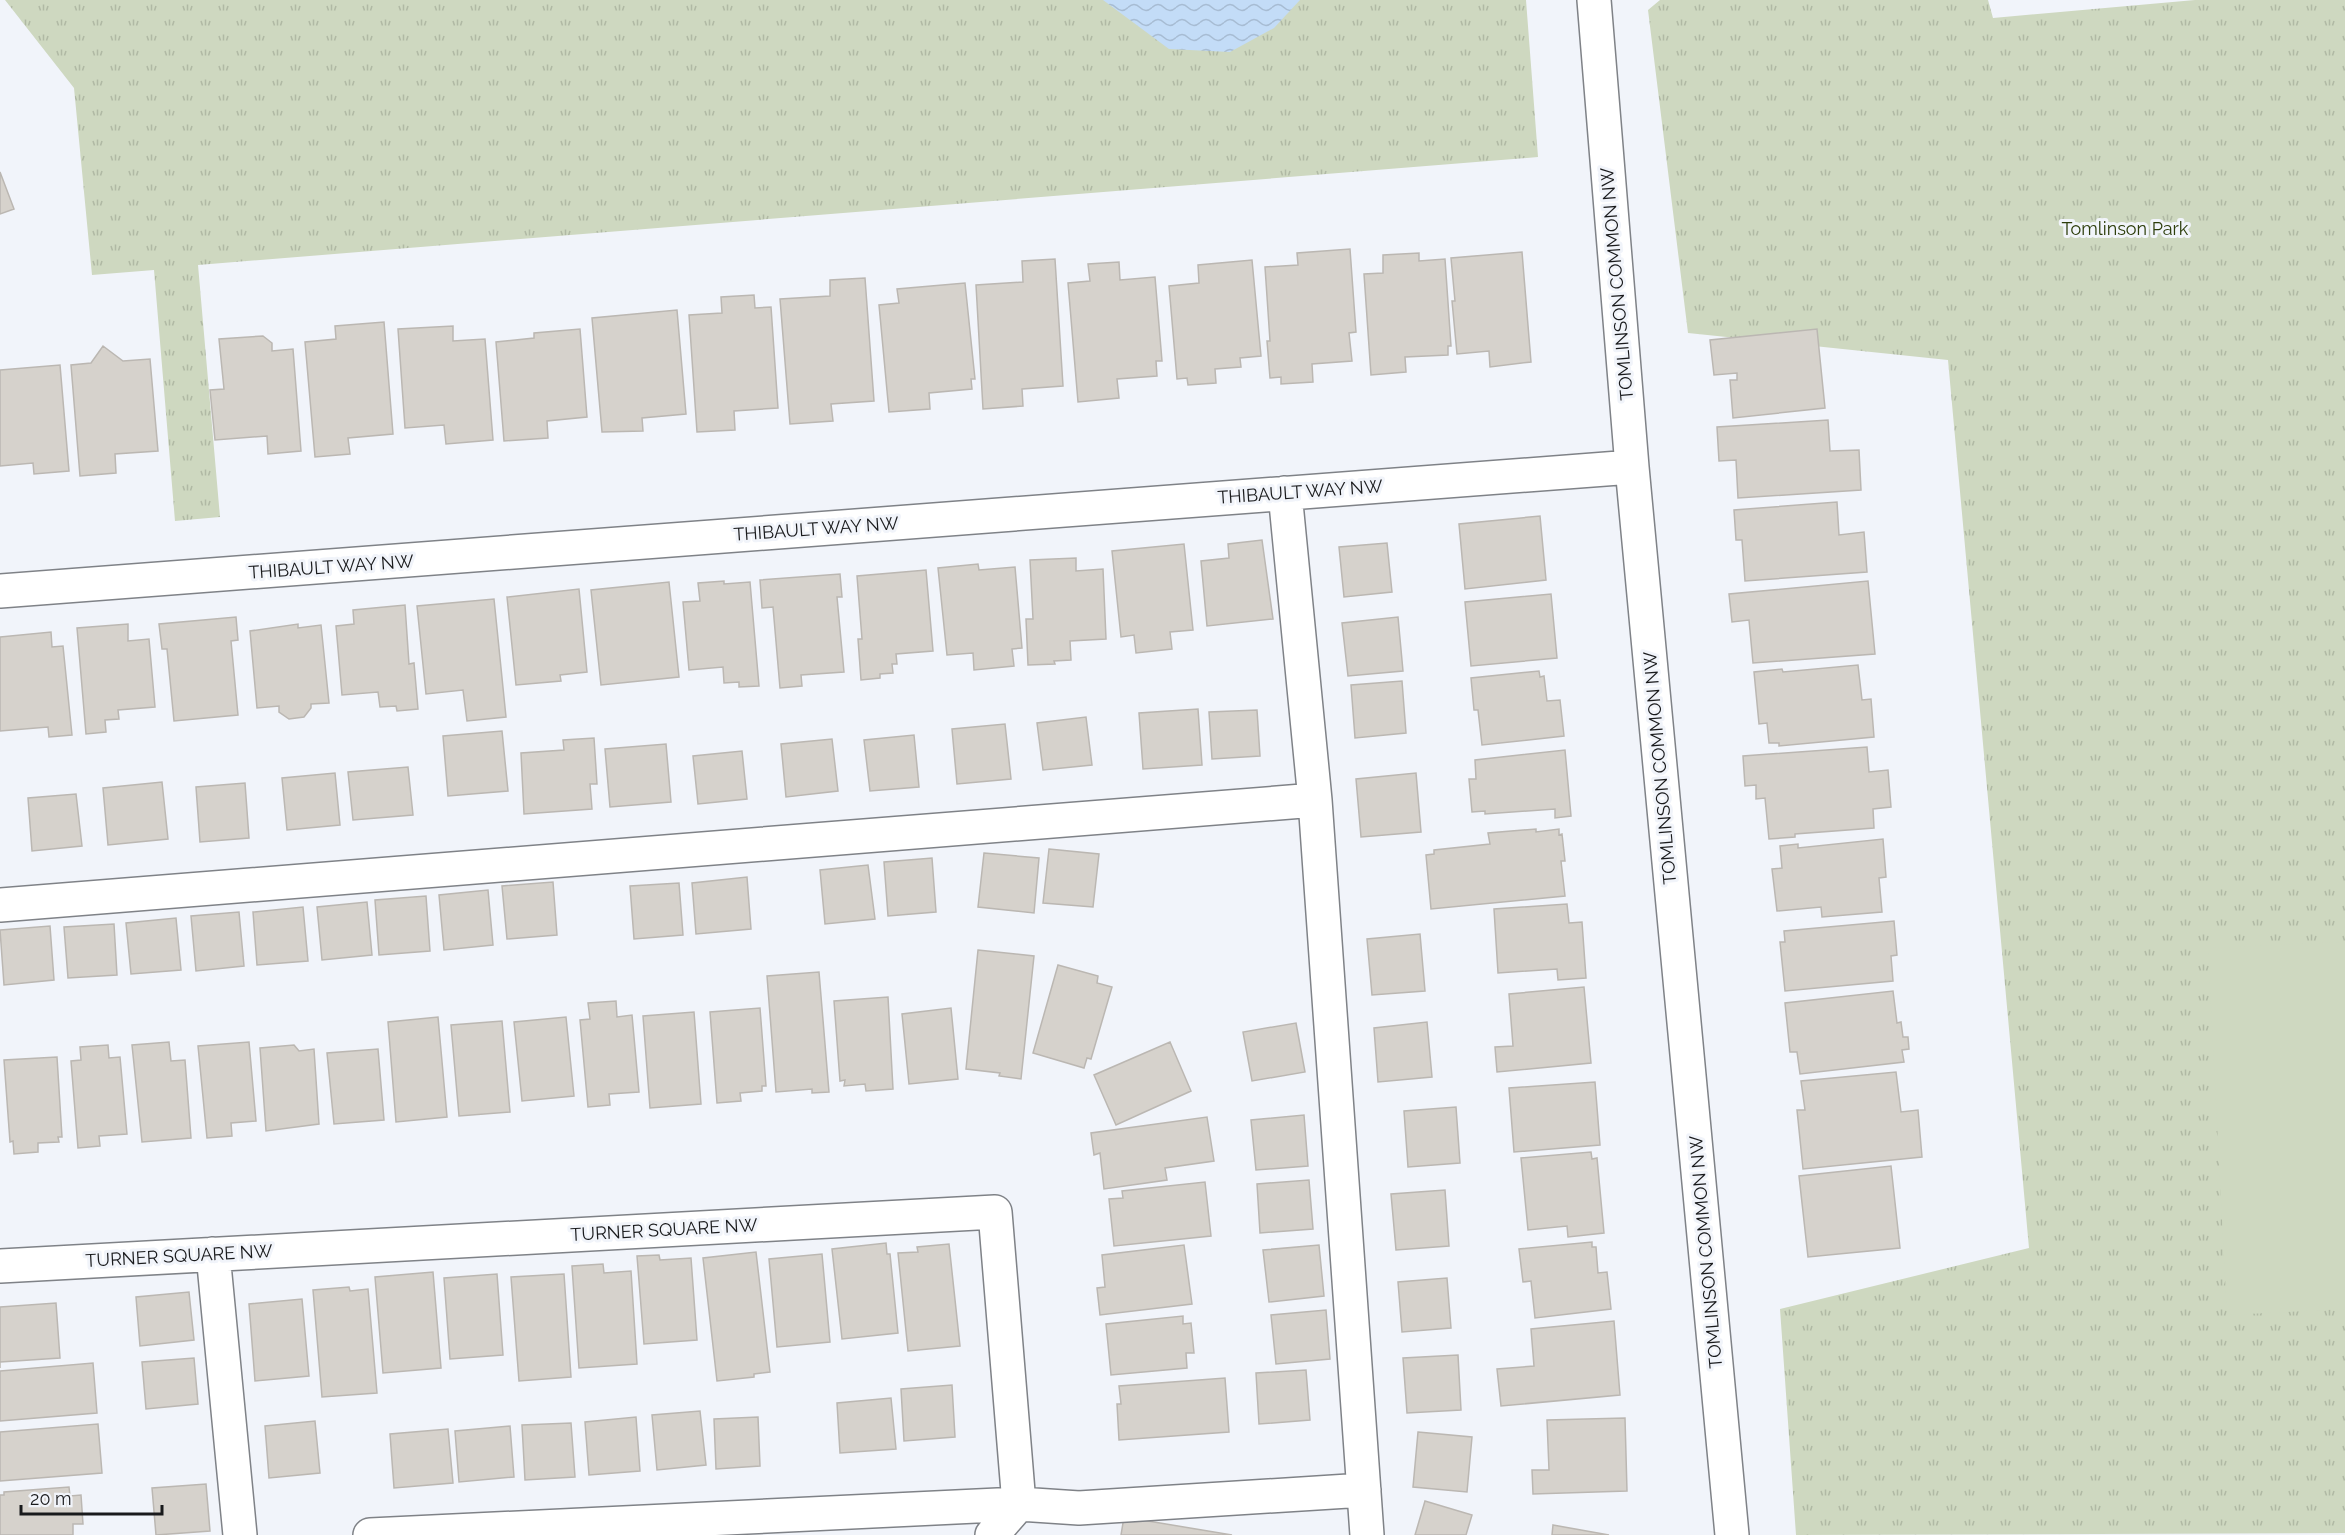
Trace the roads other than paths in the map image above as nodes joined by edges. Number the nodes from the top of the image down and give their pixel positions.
1 (1594, 0) edge
2 (1632, 467) junction
3 (1285, 493) junction
4 (0, 591) edge
5 (1315, 800) junction
6 (0, 905) edge
7 (213, 1254) junction
8 (0, 1266) edge
9 (1364, 1490) junction
10 (1019, 1504) junction
11 (240, 1535) edge
12 (370, 1535) edge
13 (992, 1535) edge
14 (1367, 1535) edge
15 (1732, 1535) edge

1 - 2 street, TOMLINSON COMMON NW
2 - 3 street, THIBAULT WAY NW
2 - 15 street, TOMLINSON COMMON NW
3 - 4 street, THIBAULT WAY NW
3 - 5 street
5 - 6 street
5 - 9 street
7 - 8 street, TURNER SQUARE NW
7 - 10 street, TURNER SQUARE NW
7 - 11 street
9 - 10 street
9 - 14 street
10 - 12 street
10 - 13 street

